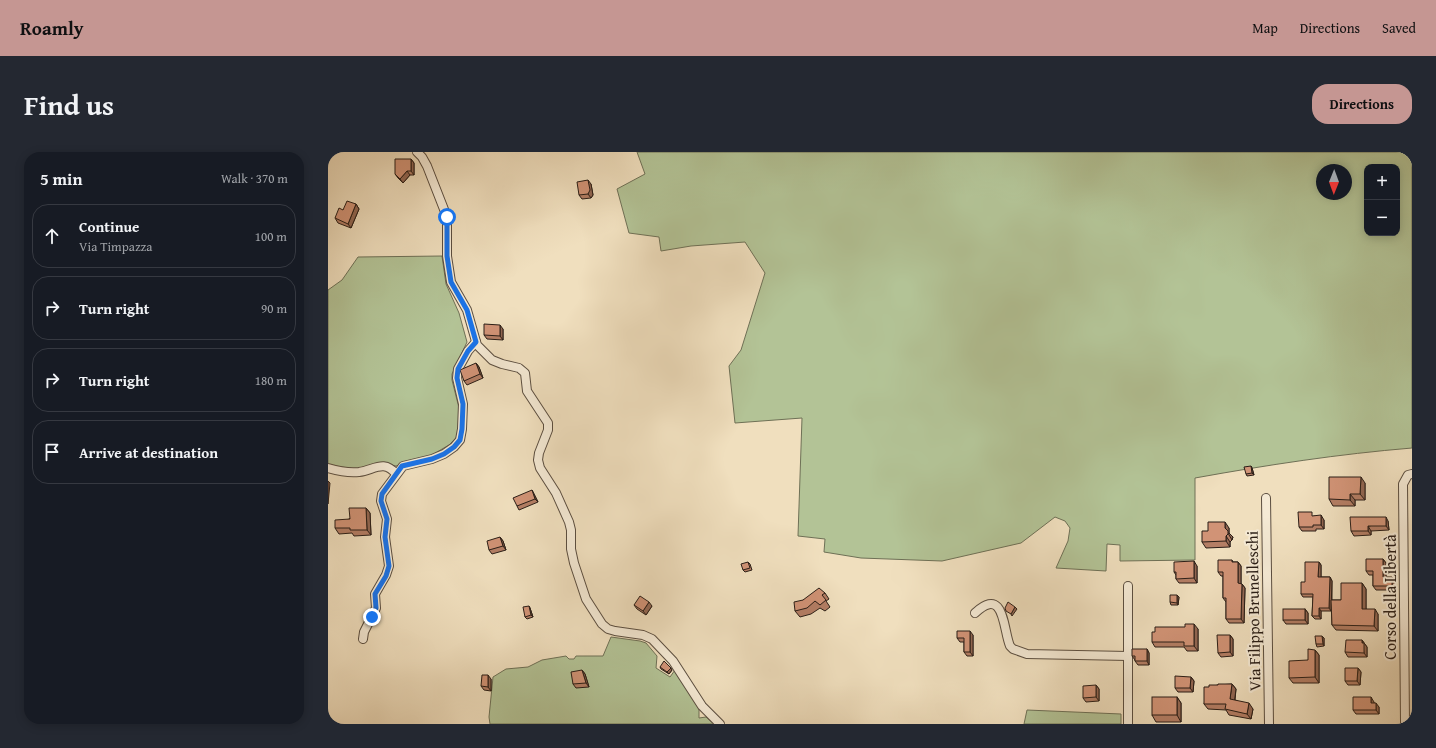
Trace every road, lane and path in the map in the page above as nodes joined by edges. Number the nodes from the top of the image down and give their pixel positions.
1 (417, 152) edge
2 (476, 342) junction
3 (328, 468) edge
4 (396, 474) junction
5 (1412, 474) edge
6 (1266, 498) dead end
7 (1128, 586) dead end
8 (975, 613) dead end
9 (363, 639) dead end
10 (1128, 656) junction
11 (720, 724) edge
12 (1128, 724) edge
13 (1269, 724) edge
14 (1405, 724) edge

1 - 2 street
2 - 4 street
2 - 11 street
3 - 4 street
4 - 9 street
5 - 14 street, Corso della Libertà
6 - 13 street, Via Filippo Brunelleschi
7 - 10 street
8 - 10 street
10 - 12 street

